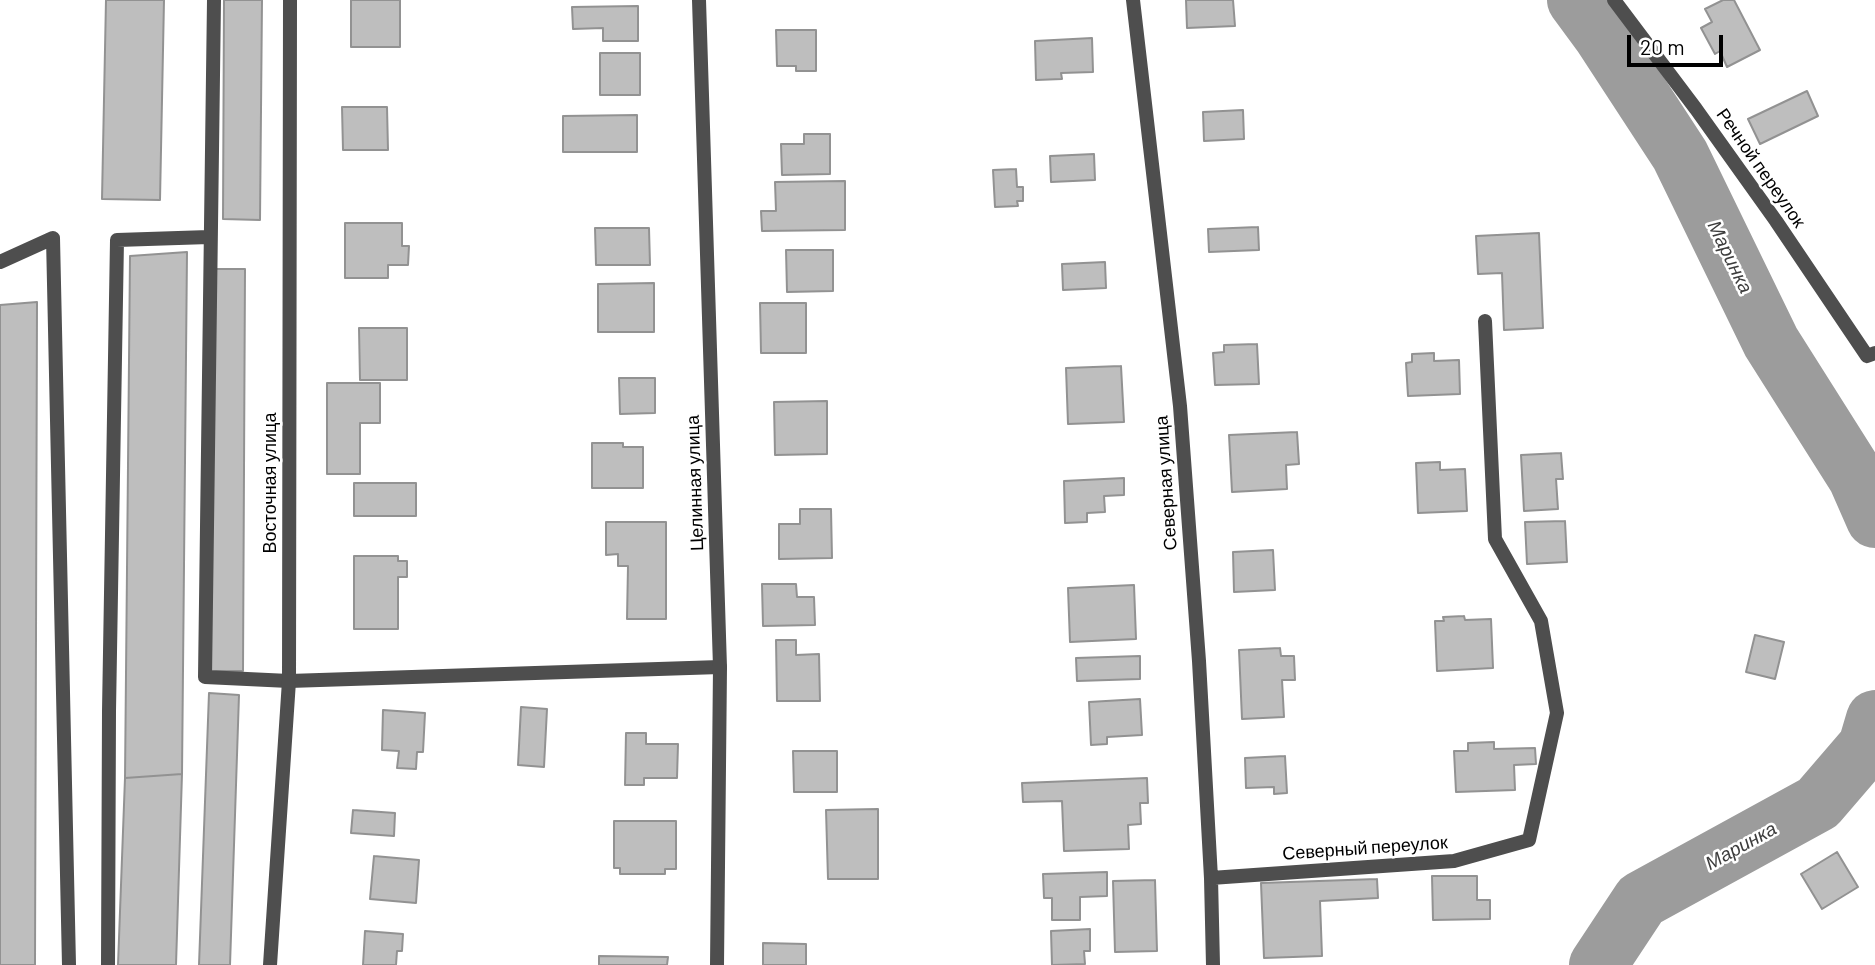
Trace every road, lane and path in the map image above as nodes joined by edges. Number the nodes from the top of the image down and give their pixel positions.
1 (214, 0) edge
2 (290, 0) edge
3 (699, 0) edge
4 (1133, 0) edge
5 (1614, 0) edge
6 (209, 237) junction
7 (0, 261) edge
8 (1485, 321) dead end
9 (1875, 354) edge
10 (720, 667) junction
11 (289, 681) junction
12 (1211, 878) junction
13 (69, 965) edge
14 (108, 965) edge
15 (270, 965) edge
16 (717, 965) edge
17 (1213, 965) edge

1 - 6 street
2 - 11 street, Восточная улица
3 - 10 street, Целинная улица
4 - 12 street, Северная улица
5 - 9 street, Речной переулок
6 - 11 street
6 - 14 street
7 - 13 street
8 - 12 street, Северный переулок
10 - 11 street
10 - 16 street, Целинная улица
11 - 15 street, Восточная улица
12 - 17 street, Северная улица

